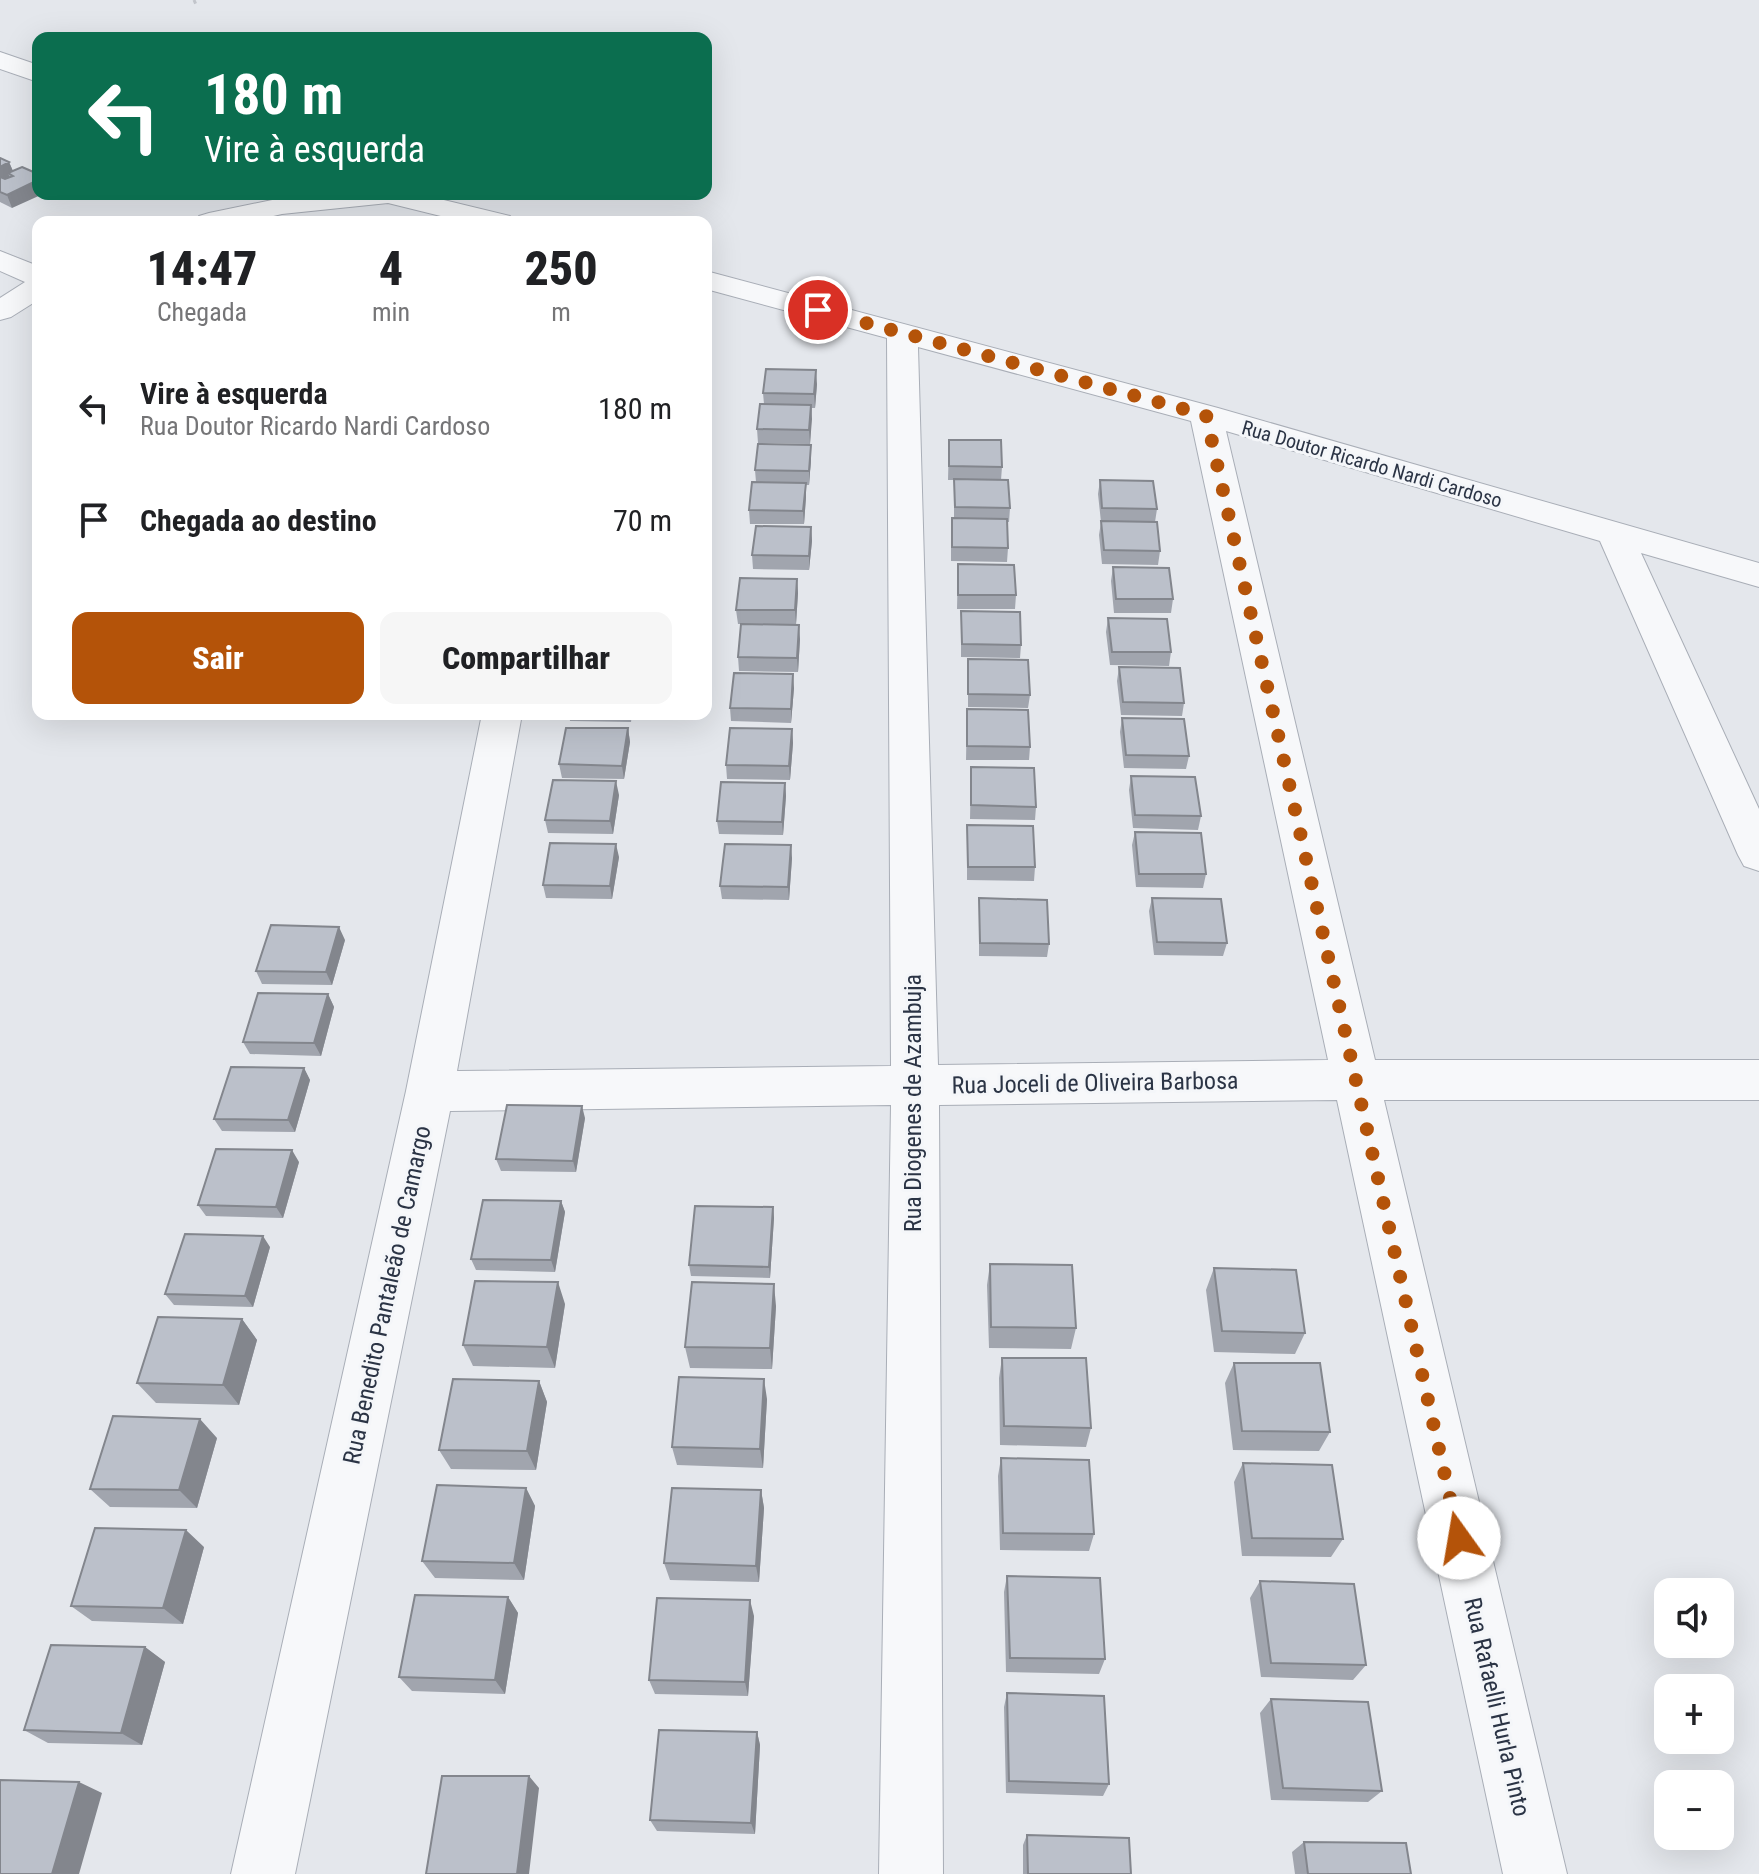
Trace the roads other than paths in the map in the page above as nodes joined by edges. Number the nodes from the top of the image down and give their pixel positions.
1 (0, 60) edge
2 (32, 72) edge
3 (334, 200) edge
4 (411, 200) edge
5 (236, 216) edge
6 (477, 216) edge
7 (0, 260) edge
8 (32, 274) edge
9 (712, 282) edge
10 (32, 291) edge
11 (0, 311) edge
12 (902, 333) junction
13 (1206, 415) junction
14 (1616, 536) junction
15 (1759, 575) edge
16 (501, 720) edge
17 (1759, 855) edge
18 (1355, 1080) junction
19 (1759, 1080) edge
20 (915, 1085) junction
21 (430, 1091) junction
22 (263, 1874) edge
23 (911, 1874) edge
24 (1535, 1874) edge

1 - 2 street
3 - 5 street
4 - 6 street
7 - 8 street
9 - 12 street, Rua Doutor Ricardo Nardi Cardoso
10 - 11 street
12 - 13 street, Rua Doutor Ricardo Nardi Cardoso
12 - 20 street, Rua Diogenes de Azambuja
13 - 14 street, Rua Doutor Ricardo Nardi Cardoso
13 - 18 street, Rua Rafaelli Hurla Pinto
14 - 15 street, Rua Doutor Ricardo Nardi Cardoso
14 - 17 street
16 - 21 street, Rua Benedito Pantaleão de Camargo
18 - 19 street, Rua Joceli de Oliveira Barbosa
18 - 20 street, Rua Joceli de Oliveira Barbosa
18 - 24 street, Rua Rafaelli Hurla Pinto
20 - 21 street, Rua Joceli de Oliveira Barbosa
20 - 23 street, Rua Diogenes de Azambuja
21 - 22 street, Rua Benedito Pantaleão de Camargo

